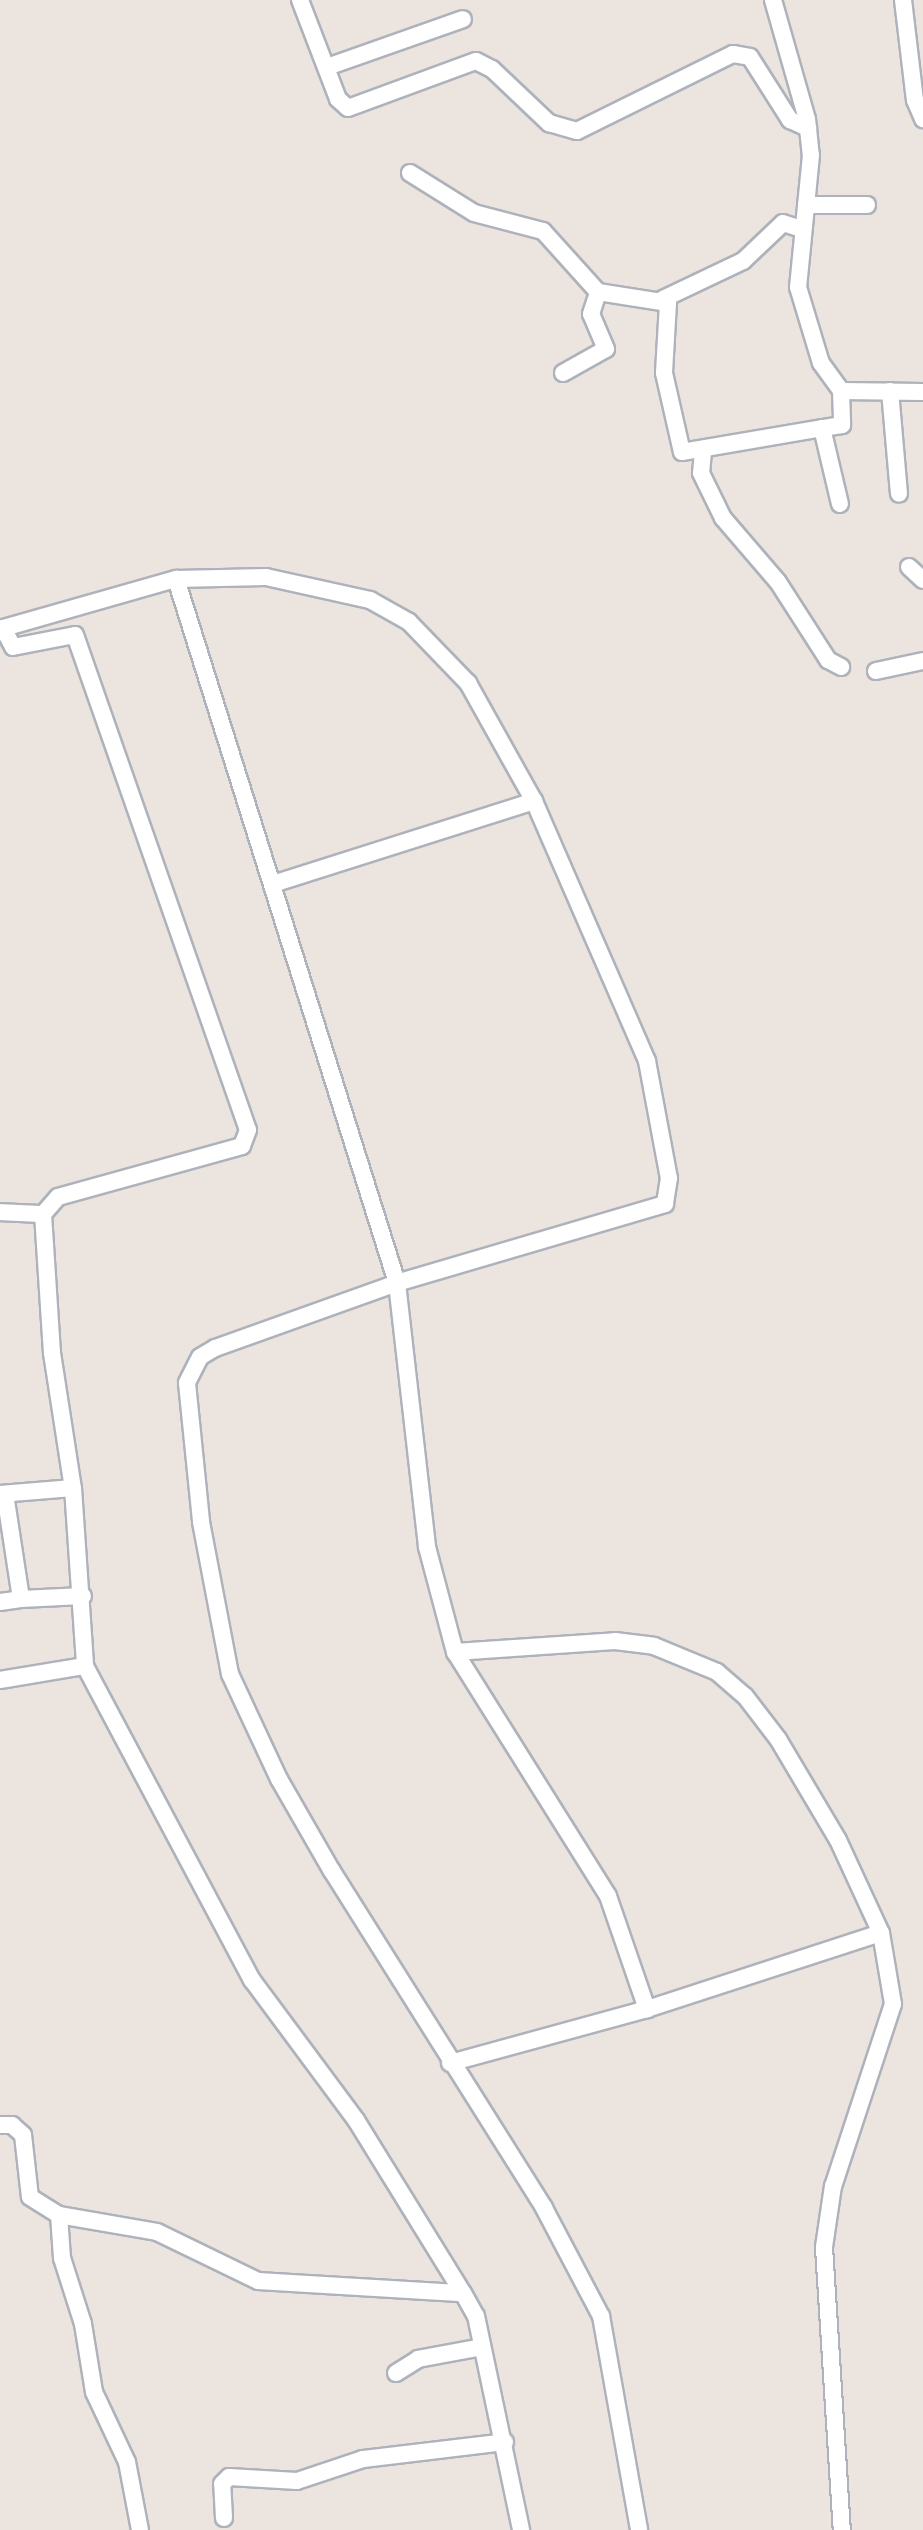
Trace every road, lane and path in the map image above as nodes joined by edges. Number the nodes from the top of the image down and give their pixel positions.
1 (300, 0) edge
2 (773, 0) edge
3 (903, 0) edge
4 (463, 19) dead end
5 (916, 48) edge
6 (327, 67) junction
7 (923, 119) edge
8 (808, 128) junction
9 (410, 173) dead end
10 (806, 205) junction
11 (867, 205) dead end
12 (801, 229) junction
13 (598, 292) junction
14 (663, 299) junction
15 (563, 373) dead end
16 (841, 391) junction
17 (890, 391) junction
18 (923, 392) edge
19 (822, 428) junction
20 (703, 451) junction
21 (899, 494) dead end
22 (840, 504) dead end
23 (909, 567) dead end
24 (176, 579) junction
25 (923, 580) edge
26 (60, 610) junction
27 (1, 632) edge
28 (75, 635) junction
29 (923, 661) edge
30 (841, 667) dead end
31 (876, 671) dead end
32 (534, 801) junction
33 (273, 884) junction
34 (0, 1212) edge
35 (43, 1214) junction
36 (397, 1283) junction
37 (73, 1488) junction
38 (3, 1494) edge
39 (83, 1596) junction
40 (21, 1599) junction
41 (0, 1602) edge
42 (455, 1652) junction
43 (85, 1666) junction
44 (0, 1680) edge
45 (881, 1933) junction
46 (647, 2009) junction
47 (450, 2063) junction
48 (0, 2125) edge
49 (59, 2215) junction
50 (463, 2293) junction
51 (482, 2347) junction
52 (396, 2373) dead end
53 (505, 2442) junction
54 (224, 2518) dead end
55 (140, 2530) edge
56 (521, 2530) edge
57 (639, 2530) edge
58 (842, 2530) edge

1 - 6 street
2 - 8 street
3 - 5 street
4 - 6 street
5 - 7 street
6 - 8 street
8 - 10 street
9 - 13 street
10 - 11 street
10 - 12 street
12 - 14 street
12 - 16 street
13 - 14 street
13 - 15 street
14 - 20 street
16 - 17 street
16 - 19 street
17 - 18 street
17 - 21 street
19 - 20 street
19 - 22 street
20 - 30 street
23 - 25 street
24 - 26 street
24 - 32 street
24 - 33 street
26 - 27 street
26 - 28 street
27 - 28 street
28 - 35 street
29 - 31 street
32 - 33 street
32 - 36 street
33 - 36 street
34 - 35 street
35 - 37 street
36 - 42 street
36 - 47 street
37 - 38 street
37 - 39 street
38 - 40 street
39 - 40 street
39 - 43 street
40 - 41 street
42 - 45 street
42 - 46 street
43 - 44 street
43 - 50 street
45 - 46 street
45 - 58 street
46 - 47 street
47 - 57 street
48 - 49 street
49 - 50 street
49 - 55 street
50 - 51 street
51 - 52 street
51 - 53 street
53 - 54 street
53 - 56 street

